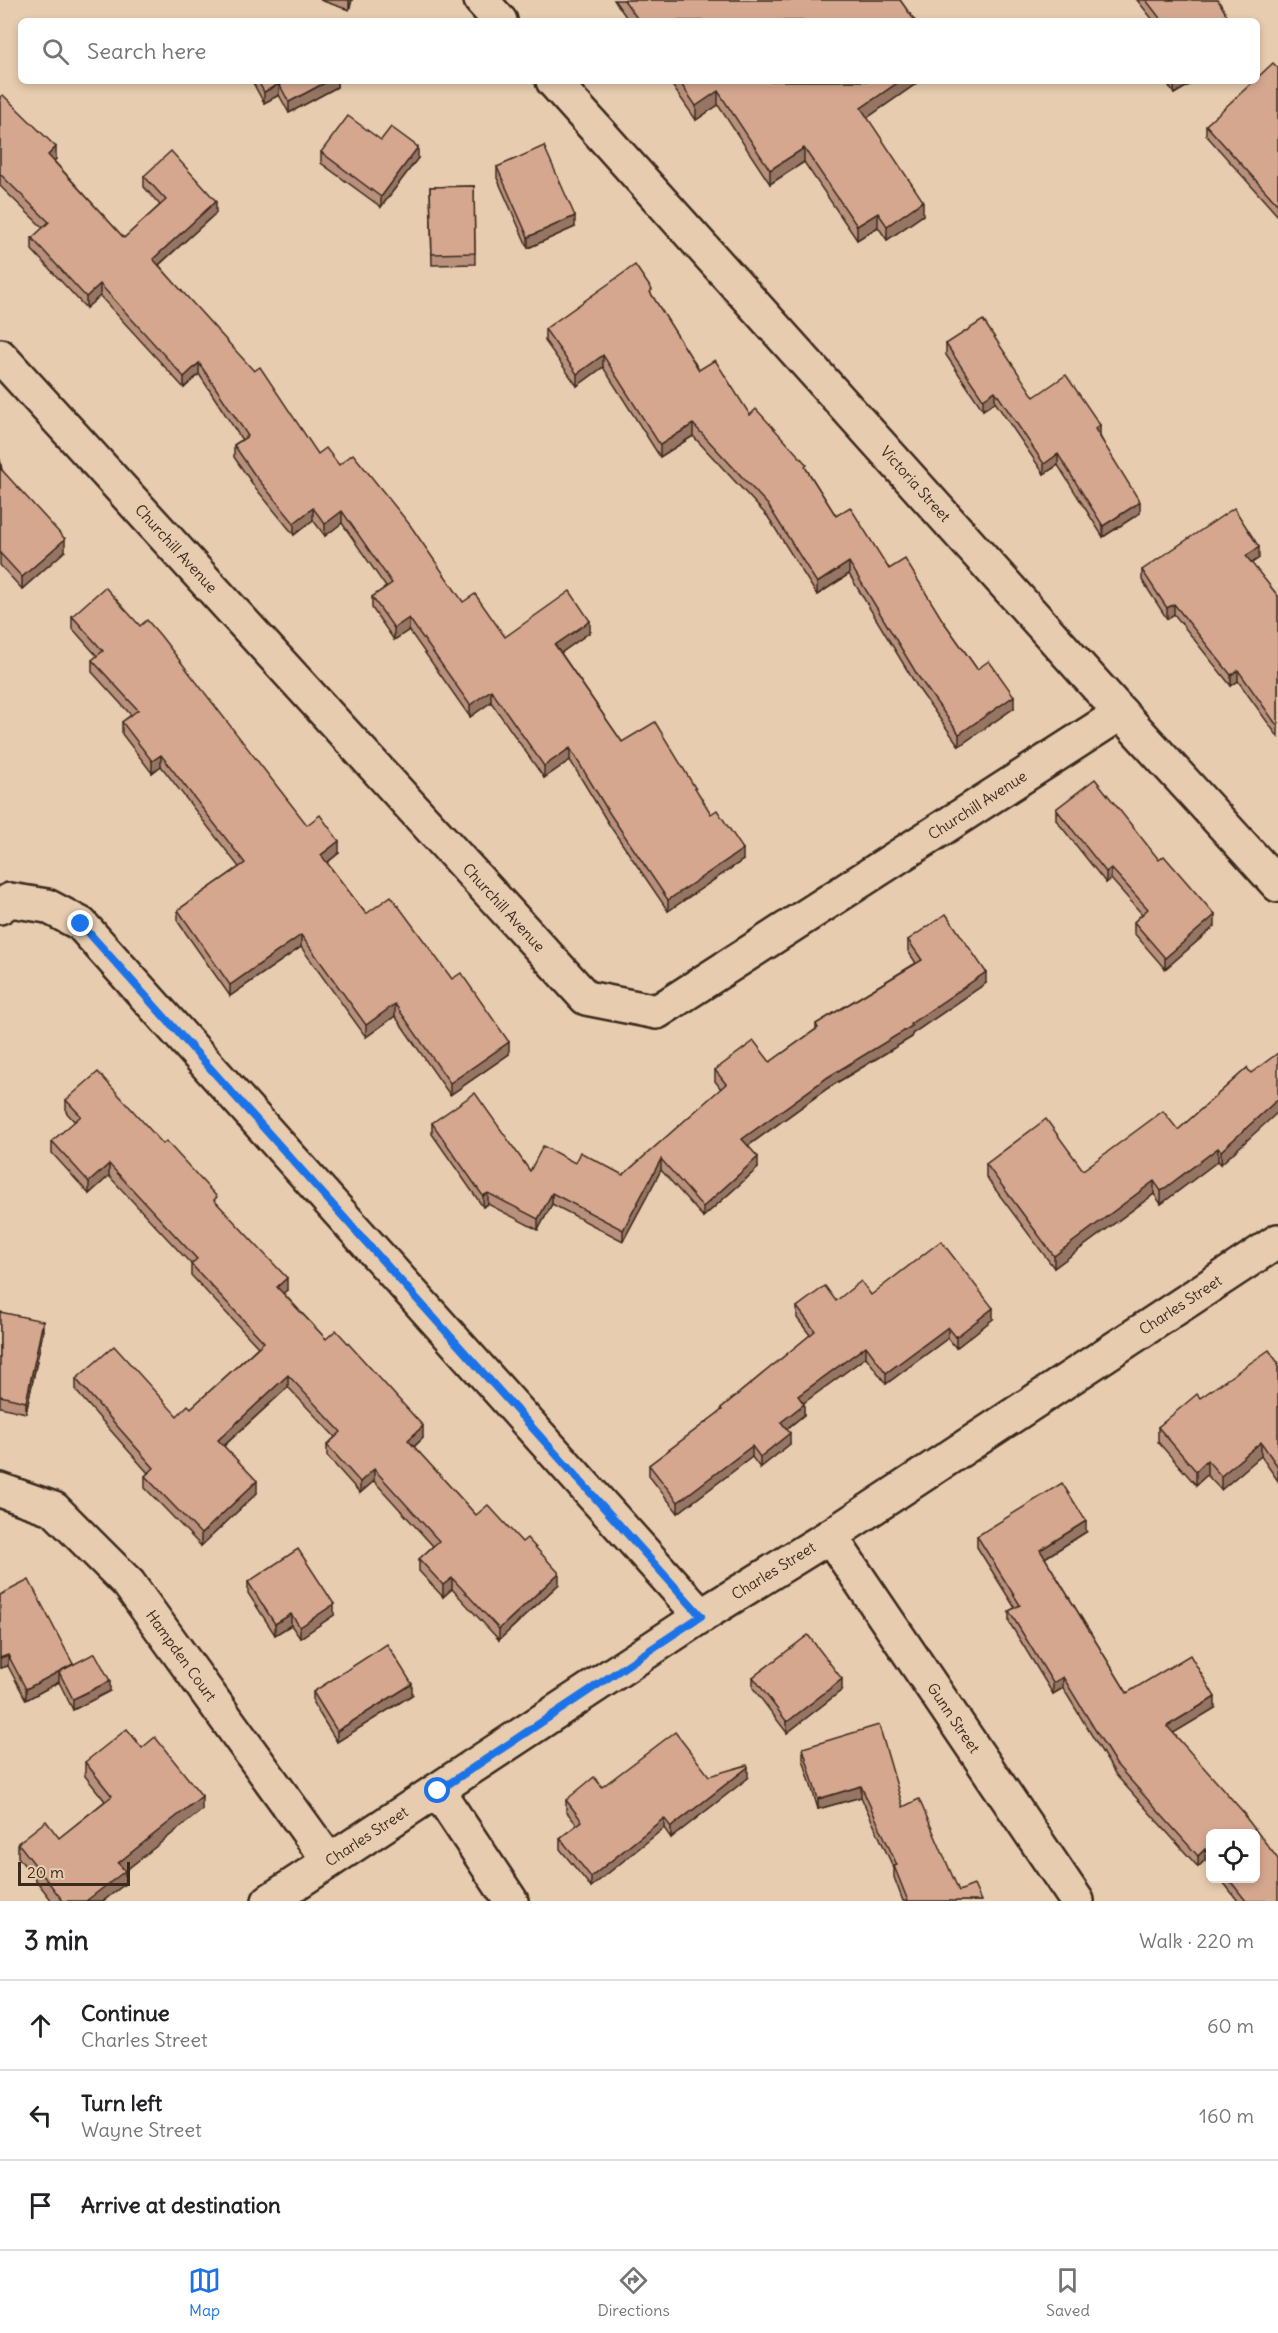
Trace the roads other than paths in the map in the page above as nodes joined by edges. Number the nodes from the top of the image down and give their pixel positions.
1 (481, 0) edge
2 (497, 18) edge
3 (556, 84) edge
4 (0, 356) edge
5 (1120, 713) junction
6 (1278, 885) edge
7 (0, 907) edge
8 (1278, 1241) edge
9 (0, 1490) edge
10 (830, 1536) junction
11 (701, 1616) junction
12 (438, 1791) junction
13 (329, 1861) junction
14 (269, 1901) edge
15 (511, 1901) edge
16 (1077, 1901) edge

1 - 2 street
3 - 5 street, Victoria Street
4 - 5 street, Churchill Avenue
5 - 6 street, Victoria Street
7 - 11 street
8 - 10 street, Charles Street
9 - 13 street, Hampden Court
10 - 11 street, Charles Street
10 - 16 street, Gunn Street
11 - 12 street, Charles Street
12 - 13 street, Charles Street
12 - 15 street
13 - 14 street, Charles Street

